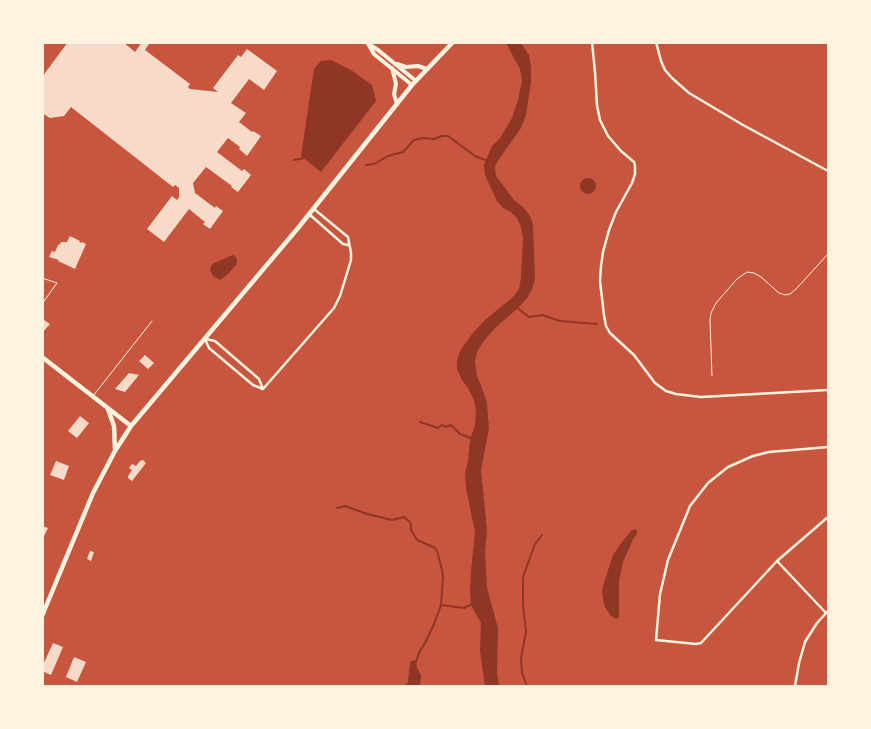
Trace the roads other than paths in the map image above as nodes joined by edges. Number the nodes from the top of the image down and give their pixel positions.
1 (453, 42) edge
2 (592, 42) edge
3 (656, 42) edge
4 (370, 43) edge
5 (393, 62) junction
6 (392, 68) junction
7 (426, 69) junction
8 (414, 83) junction
9 (397, 104) junction
10 (828, 171) edge
11 (314, 208) junction
12 (309, 214) junction
13 (348, 245) junction
14 (828, 254) edge
15 (42, 278) edge
16 (42, 304) edge
17 (152, 322) dead end
18 (205, 338) junction
19 (42, 357) edge
20 (712, 376) dead end
21 (263, 389) junction
22 (828, 390) edge
23 (93, 396) junction
24 (107, 407) junction
25 (131, 426) junction
26 (828, 447) edge
27 (115, 451) junction
28 (828, 517) edge
29 (777, 561) junction
30 (827, 612) edge
31 (42, 616) edge
32 (795, 686) edge

1 - 7 main road
2 - 22 street
3 - 10 street
4 - 5 main road
4 - 6 main road
5 - 7 main road
5 - 8 main road
6 - 8 main road
6 - 9 main road
7 - 8 main road
8 - 9 main road
9 - 11 main road
11 - 12 main road
11 - 13 street
12 - 13 street
12 - 18 main road
13 - 21 street
14 - 20 lane
15 - 16 lane
17 - 23 lane
18 - 21 street
18 - 21 street
18 - 25 main road
19 - 23 main road
23 - 24 main road
24 - 25 main road
24 - 27 main road
25 - 27 main road
26 - 29 street
27 - 31 main road
28 - 29 street
29 - 30 street
30 - 32 street

